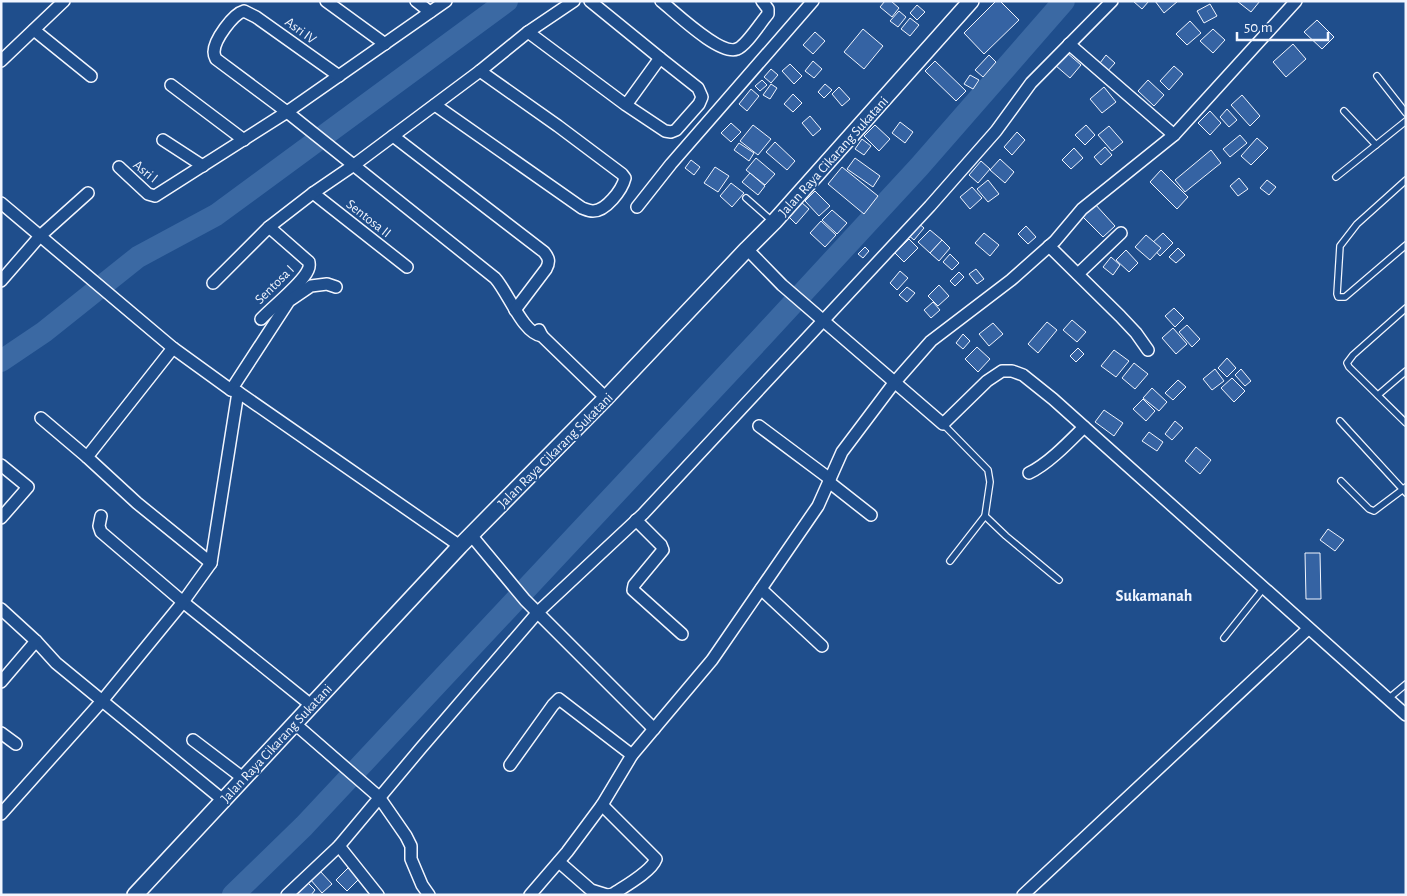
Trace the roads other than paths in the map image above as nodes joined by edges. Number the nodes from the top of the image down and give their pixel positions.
1 (64, 1) edge
2 (326, 1) edge
3 (416, 1) edge
4 (446, 1) edge
5 (574, 1) edge
6 (590, 1) edge
7 (661, 1) edge
8 (762, 1) edge
9 (813, 1) edge
10 (971, 1) edge
11 (1112, 1) edge
12 (1296, 1) edge
13 (430, 12) junction
14 (34, 30) junction
15 (528, 32) junction
16 (385, 44) junction
17 (1069, 44) junction
18 (660, 58) junction
19 (1, 61) edge
20 (480, 71) junction
21 (91, 76) dead end
22 (339, 76) junction
23 (1377, 76) dead end
24 (171, 85) dead end
25 (435, 104) junction
26 (626, 105) junction
27 (1344, 111) dead end
28 (287, 112) junction
29 (1406, 113) edge
30 (1406, 121) edge
31 (1174, 134) junction
32 (393, 136) junction
33 (163, 140) dead end
34 (244, 140) junction
35 (1376, 145) junction
36 (354, 165) junction
37 (203, 166) junction
38 (119, 167) dead end
39 (1336, 177) dead end
40 (1406, 180) edge
41 (88, 193) dead end
42 (313, 193) junction
43 (746, 198) dead end
44 (1, 202) edge
45 (638, 207) dead end
46 (774, 222) junction
47 (269, 227) junction
48 (1121, 233) dead end
49 (40, 236) junction
50 (1406, 244) edge
51 (1049, 246) junction
52 (747, 249) junction
53 (406, 267) dead end
54 (1078, 274) junction
55 (1, 281) edge
56 (213, 283) dead end
57 (336, 287) dead end
58 (1406, 308) edge
59 (518, 314) junction
60 (260, 319) dead end
61 (823, 319) junction
62 (173, 348) junction
63 (1148, 350) dead end
64 (1406, 372) edge
65 (894, 382) junction
66 (235, 391) junction
67 (1378, 395) junction
68 (606, 398) junction
69 (41, 418) dead end
70 (1340, 421) dead end
71 (1406, 423) edge
72 (943, 424) junction
73 (760, 426) dead end
74 (1084, 427) junction
75 (87, 457) junction
76 (1, 464) edge
77 (1029, 473) dead end
78 (829, 481) junction
79 (1341, 481) dead end
80 (1405, 490) edge
81 (870, 514) dead end
82 (101, 516) dead end
83 (985, 516) junction
84 (1, 518) edge
85 (636, 520) junction
86 (466, 541) junction
87 (950, 561) dead end
88 (211, 563) junction
89 (1059, 580) dead end
90 (1264, 588) junction
91 (761, 589) junction
92 (184, 602) junction
93 (1, 609) edge
94 (538, 612) junction
95 (1308, 629) junction
96 (682, 634) dead end
97 (1224, 638) dead end
98 (36, 641) junction
99 (822, 646) dead end
100 (1, 682) edge
101 (1406, 684) edge
102 (1388, 699) junction
103 (102, 701) junction
104 (311, 705) junction
105 (1406, 715) edge
106 (294, 723) junction
107 (654, 729) junction
108 (1, 733) edge
109 (193, 740) dead end
110 (16, 744) dead end
111 (632, 755) junction
112 (510, 765) dead end
113 (243, 778) junction
114 (379, 797) junction
115 (223, 800) junction
116 (602, 805) junction
117 (1, 814) edge
118 (339, 846) junction
119 (559, 862) junction
120 (589, 892) edge
121 (135, 895) edge
122 (287, 895) edge
123 (378, 895) edge
124 (429, 895) edge
125 (530, 895) edge
126 (607, 895) edge
127 (1023, 895) edge

1 - 14 street
2 - 16 street
3 - 13 street
4 - 13 street
5 - 15 street
6 - 18 street
7 - 8 street
9 - 45 street
10 - 46 main road, Jalan Raya Cikarang Sukatani
11 - 17 street
12 - 31 street
13 - 16 street
14 - 19 street
14 - 21 street
15 - 20 street
15 - 26 street
16 - 22 street
17 - 31 street
17 - 61 street
18 - 26 street
18 - 26 street
20 - 25 street
20 - 25 street
22 - 28 street
22 - 28 street, Asri IV
23 - 29 lane
24 - 34 street
25 - 32 street
27 - 35 lane
28 - 34 street
28 - 36 street
30 - 35 lane
31 - 51 street
32 - 36 street
32 - 59 street
33 - 37 street
34 - 37 street
35 - 39 lane
36 - 42 street
36 - 59 street
37 - 38 street, Asri I
40 - 50 lane
41 - 49 street
42 - 47 street
42 - 53 street, Sentosa II
43 - 46 lane
44 - 49 street
46 - 52 main road, Jalan Raya Cikarang Sukatani
47 - 56 street
47 - 60 street, Sentosa I
48 - 54 street
49 - 55 street
49 - 62 street
51 - 54 street
51 - 65 street
52 - 61 street
52 - 68 main road, Jalan Raya Cikarang Sukatani
54 - 63 street
57 - 66 street
58 - 67 lane
59 - 68 street
61 - 65 street
61 - 85 street
62 - 66 street
62 - 75 street
64 - 67 lane
65 - 72 street
65 - 78 street
66 - 86 street
66 - 88 street
67 - 71 lane
68 - 86 main road, Jalan Raya Cikarang Sukatani
69 - 75 street
70 - 80 lane
72 - 74 street
72 - 83 lane
73 - 78 street
74 - 77 street
74 - 90 street
75 - 88 street
76 - 84 street
78 - 81 street
78 - 91 street
79 - 80 lane
82 - 92 street
83 - 87 lane
83 - 89 lane
85 - 94 street
85 - 96 street
86 - 94 street
86 - 104 main road, Jalan Raya Cikarang Sukatani
88 - 92 street
90 - 95 street
90 - 97 lane
91 - 99 street
91 - 107 street
92 - 103 street
92 - 104 street
93 - 98 street
94 - 107 street
94 - 114 street
95 - 102 street
95 - 127 street
98 - 100 street
98 - 103 street
101 - 102 lane
102 - 105 street
103 - 115 street
103 - 117 street
104 - 106 main road, Jalan Raya Cikarang Sukatani
106 - 113 main road, Jalan Raya Cikarang Sukatani
106 - 114 street
107 - 111 street
108 - 110 street
109 - 113 street
111 - 112 street
111 - 116 street
113 - 115 main road, Jalan Raya Cikarang Sukatani
114 - 118 street
114 - 124 street
115 - 121 main road, Jalan Raya Cikarang Sukatani
116 - 119 street
116 - 126 street
118 - 122 street
118 - 123 street
119 - 120 street
119 - 125 street
120 - 126 street

